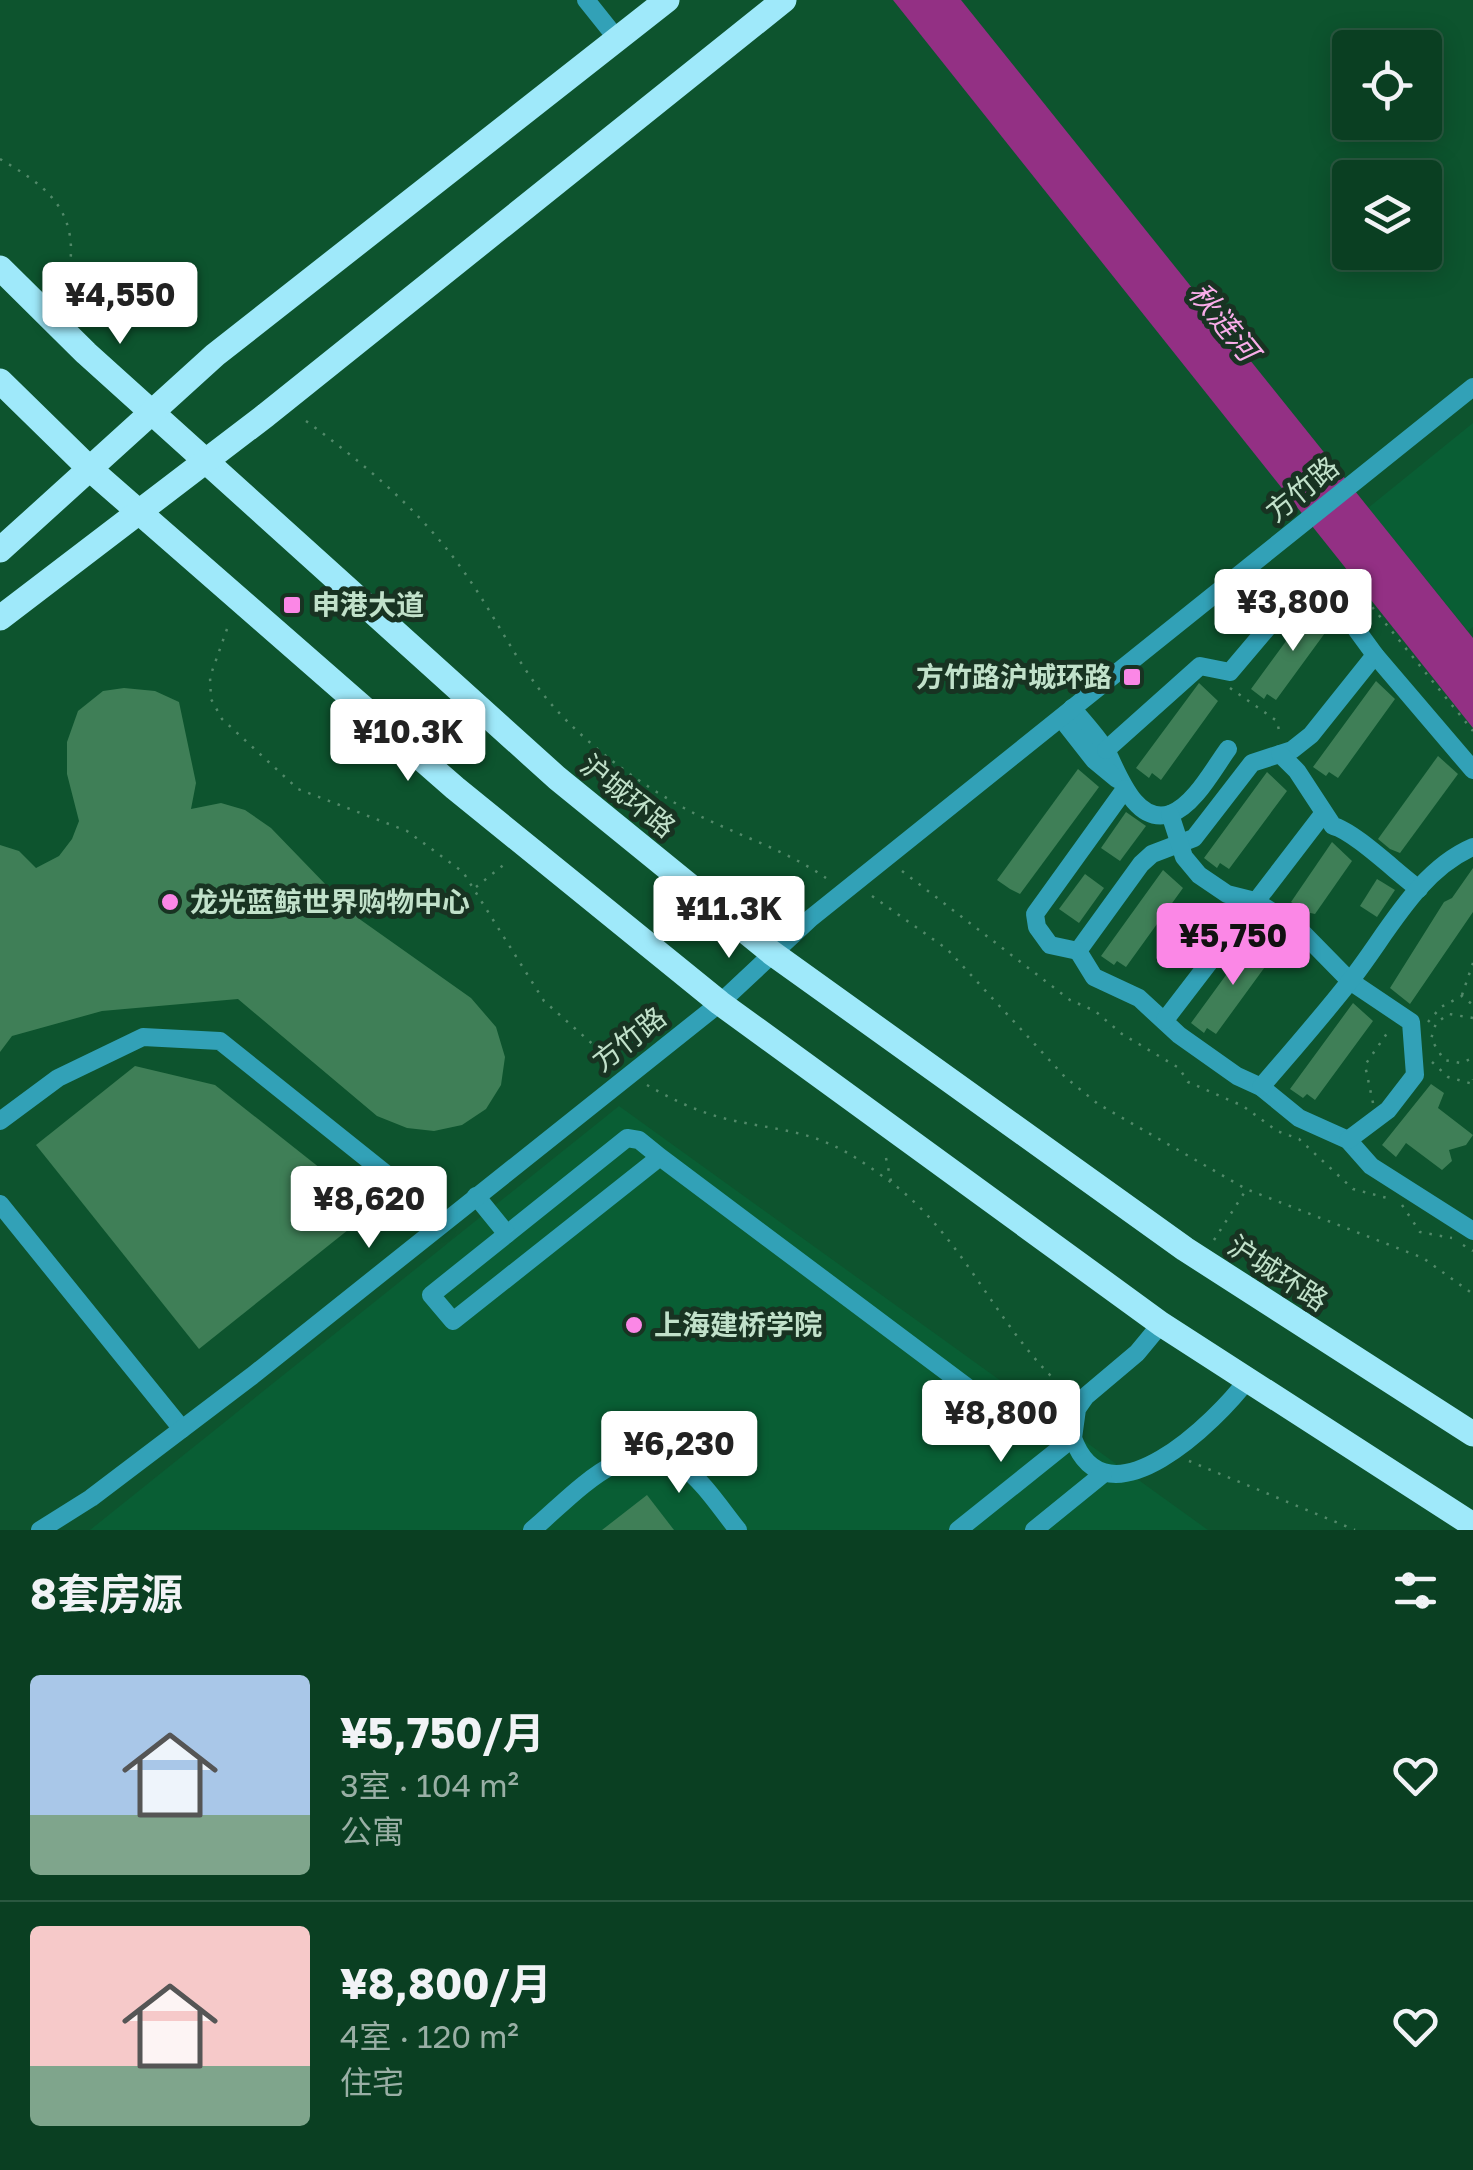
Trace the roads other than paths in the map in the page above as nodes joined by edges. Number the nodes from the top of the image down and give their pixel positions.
1 (586, 0) edge
2 (667, 0) edge
3 (784, 0) edge
4 (618, 40) junction
5 (0, 268) edge
6 (0, 381) edge
7 (1473, 388) edge
8 (152, 413) junction
9 (205, 462) junction
10 (91, 470) junction
11 (139, 512) junction
12 (0, 550) edge
13 (0, 618) edge
14 (1376, 655) junction
15 (1067, 713) junction
16 (1228, 749) dead end
17 (1106, 750) junction
18 (1280, 754) junction
19 (1473, 770) edge
20 (1121, 784) junction
21 (1170, 814) junction
22 (1323, 814) junction
23 (1180, 845) junction
24 (1473, 848) edge
25 (1419, 889) junction
26 (1255, 901) junction
27 (772, 952) junction
28 (1078, 952) junction
29 (1350, 982) junction
30 (720, 1003) junction
31 (1165, 1020) junction
32 (1261, 1087) junction
33 (0, 1121) edge
34 (1348, 1140) junction
35 (660, 1157) junction
36 (476, 1196) junction
37 (0, 1204) edge
38 (445, 1222) junction
39 (1473, 1230) edge
40 (507, 1234) junction
41 (1161, 1324) junction
42 (1248, 1379) junction
43 (983, 1399) dead end
44 (182, 1429) junction
45 (1473, 1434) edge
46 (1074, 1438) junction
47 (1103, 1474) junction
48 (1473, 1526) edge
49 (40, 1530) edge
50 (532, 1530) edge
51 (738, 1530) edge
52 (958, 1530) edge
53 (1034, 1530) edge

1 - 4 street
2 - 4 main road
3 - 9 main road
4 - 8 main road
5 - 8 main road, 沪城环路
6 - 10 main road
7 - 15 street, 方竹路
8 - 9 main road, 沪城环路
8 - 10 main road
9 - 11 main road
9 - 27 main road, 沪城环路
10 - 11 main road
10 - 12 main road
11 - 13 main road
11 - 30 main road
14 - 17 street
14 - 18 street
14 - 19 street
15 - 17 street
15 - 20 street
15 - 27 street, 方竹路
16 - 21 street
17 - 20 street
18 - 22 street
18 - 23 street
20 - 21 street
20 - 28 street
21 - 23 street
22 - 25 street
22 - 26 street
23 - 26 street
23 - 28 street
24 - 25 street
25 - 29 street
26 - 29 street
26 - 31 street
27 - 30 street, 方竹路
27 - 45 main road, 沪城环路
28 - 31 street
29 - 32 street
29 - 34 street
30 - 36 street, 方竹路
30 - 41 main road
31 - 32 street
32 - 34 street
33 - 38 street
34 - 39 street
35 - 40 street
35 - 40 street
35 - 43 street
36 - 38 street, 方竹路
36 - 40 street
37 - 44 street
38 - 44 street, 方竹路
41 - 42 main road
41 - 46 street
42 - 47 street
42 - 48 main road
44 - 49 street, 方竹路
46 - 47 street
46 - 52 street
47 - 53 street
50 - 51 street

